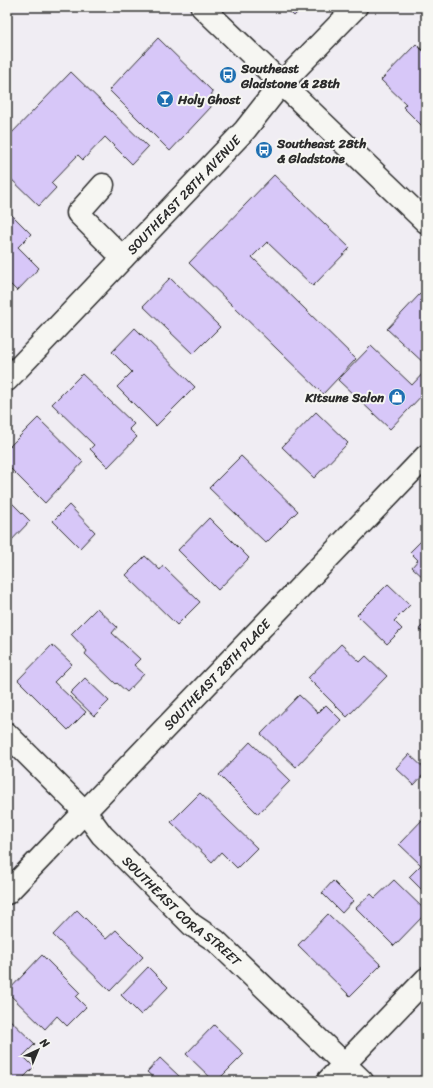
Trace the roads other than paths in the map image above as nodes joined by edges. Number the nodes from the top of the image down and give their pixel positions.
1 (202, 7) edge
2 (356, 7) edge
3 (282, 84) junction
4 (103, 185) dead end
5 (426, 222) edge
6 (123, 258) junction
7 (7, 380) edge
8 (426, 456) edge
9 (7, 734) edge
10 (85, 812) junction
11 (7, 893) edge
12 (426, 979) edge
13 (344, 1065) junction
14 (328, 1081) edge
15 (362, 1081) edge

1 - 3 street
2 - 3 street, SOUTHEAST 28TH AVENUE
3 - 5 street
3 - 6 street, SOUTHEAST 28TH AVENUE
4 - 6 street
6 - 7 street, SOUTHEAST 28TH AVENUE
8 - 10 street, SOUTHEAST 28TH PLACE
9 - 10 street, SOUTHEAST CORA STREET
10 - 11 street, SOUTHEAST 28TH PLACE
10 - 13 street, SOUTHEAST CORA STREET
12 - 13 street
13 - 14 street
13 - 15 street, SOUTHEAST CORA STREET

